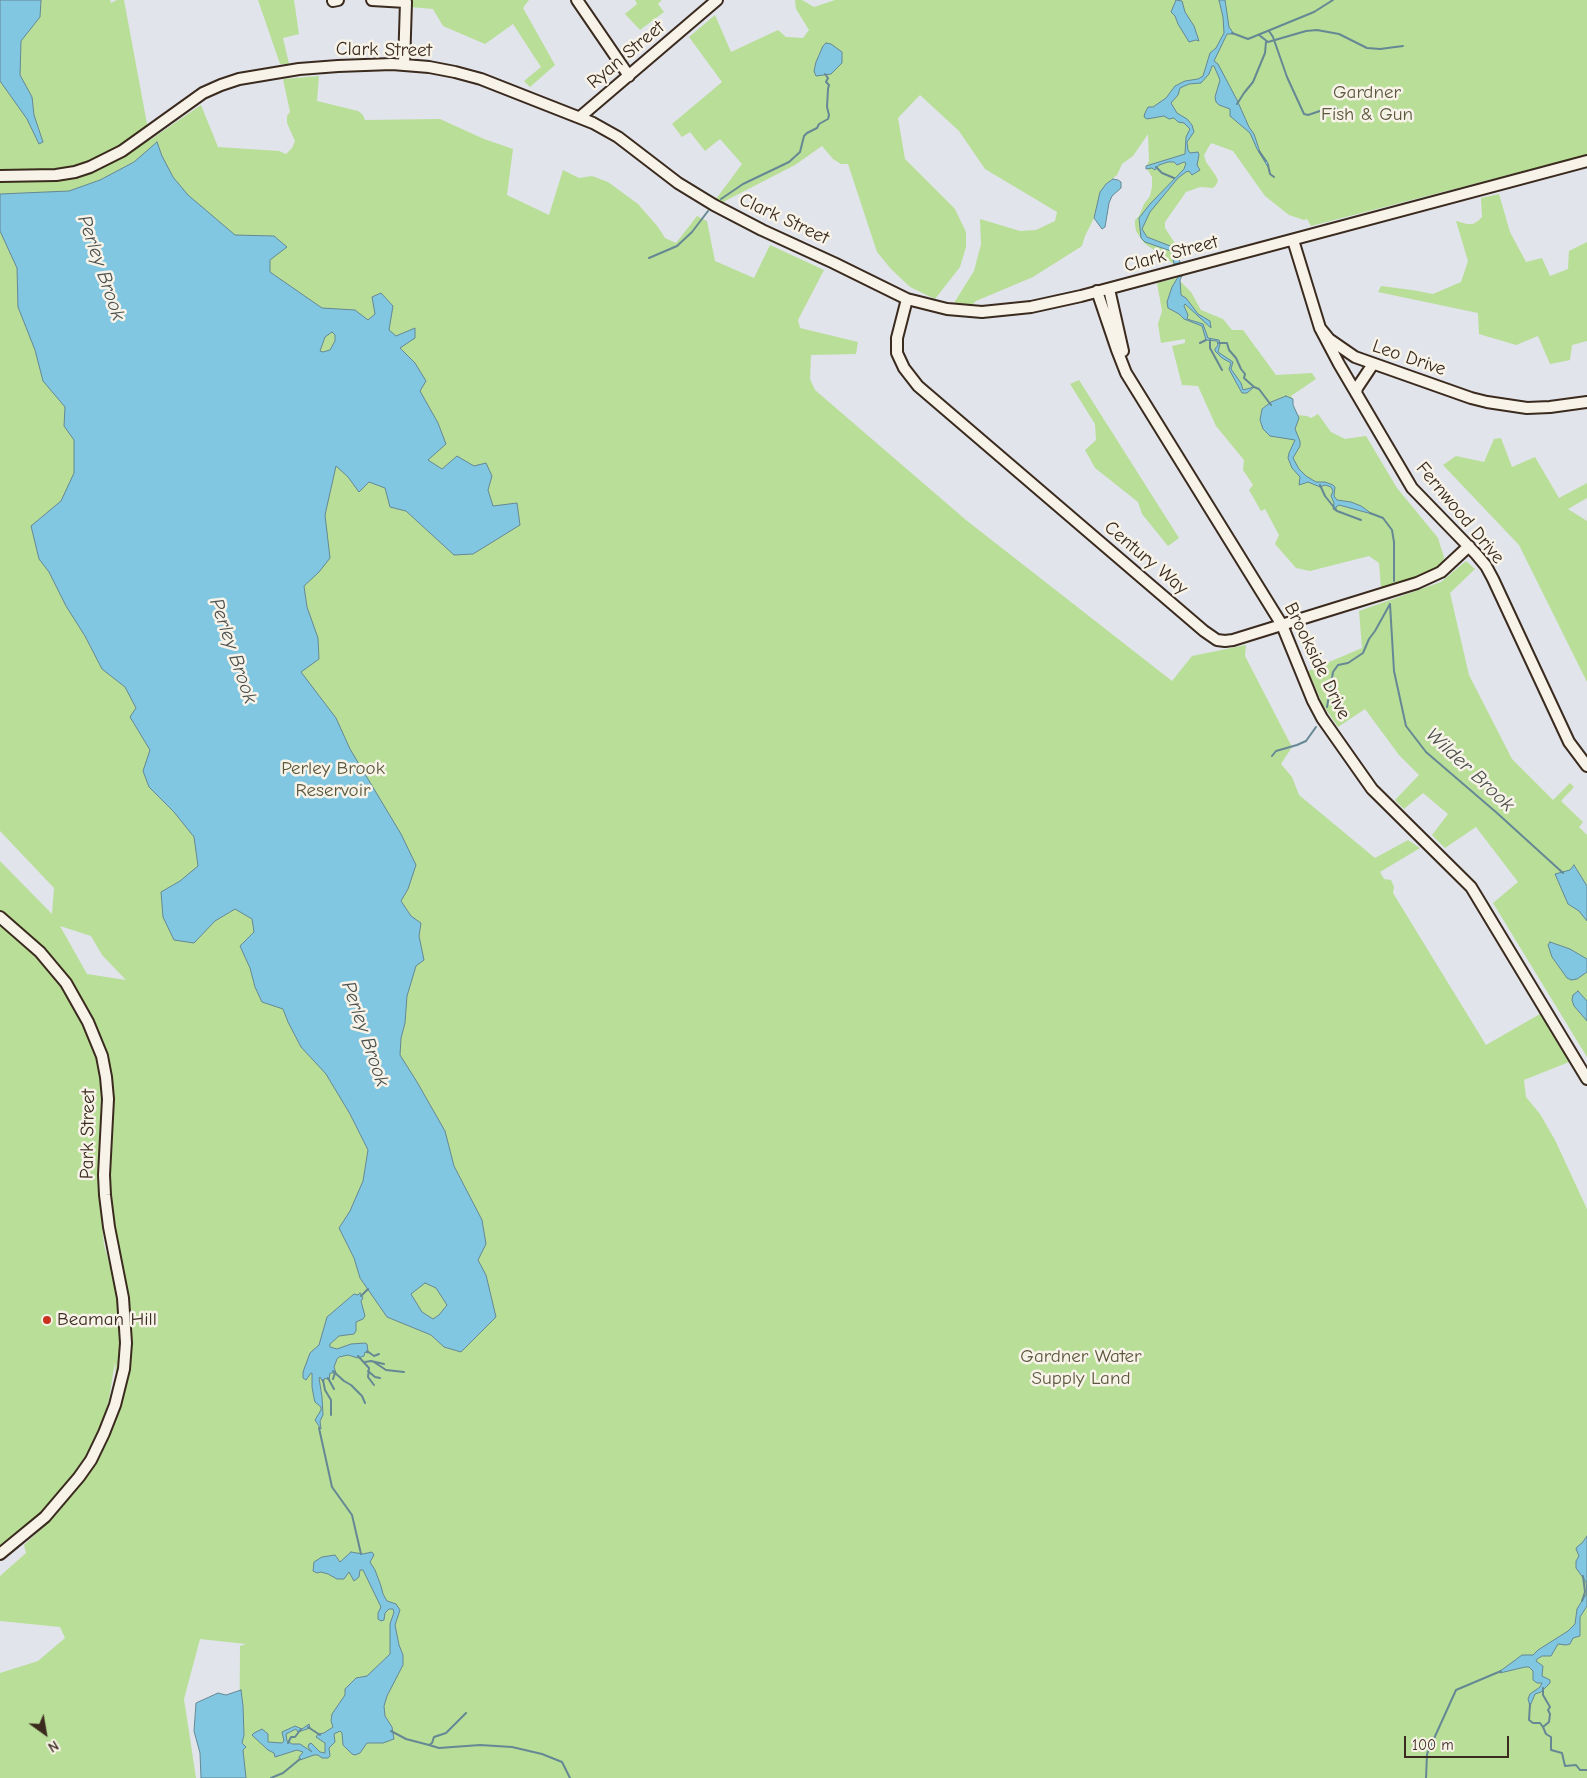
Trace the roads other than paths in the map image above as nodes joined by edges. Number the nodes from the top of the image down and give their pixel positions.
1 (372, 0) edge
2 (577, 0) edge
3 (717, 0) edge
4 (404, 65) junction
5 (629, 76) junction
6 (580, 117) junction
7 (1587, 161) edge
8 (0, 176) edge
9 (1293, 240) junction
10 (1109, 289) junction
11 (1097, 292) junction
12 (907, 299) junction
13 (1320, 328) junction
14 (1373, 364) junction
15 (1137, 391) junction
16 (1356, 393) junction
17 (1587, 402) edge
18 (1469, 546) junction
19 (1282, 625) junction
20 (1587, 766) edge
21 (0, 917) edge
22 (1587, 1079) edge
23 (0, 1554) edge

1 - 4 street
2 - 5 street
3 - 5 street, Ryan Street
4 - 6 street, Clark Street
4 - 8 street, Clark Street
5 - 6 street, Ryan Street
6 - 12 street, Clark Street
7 - 9 street, Clark Street
9 - 10 street, Clark Street
9 - 13 street, Leo Drive
10 - 11 street, Clark Street
10 - 15 street, Brookside Drive
11 - 12 street, Clark Street
11 - 15 street, Brookside Drive
12 - 19 street, Century Way
13 - 14 street, Leo Drive
13 - 16 street, Fernwood Drive
14 - 16 street
14 - 17 street, Leo Drive
15 - 19 street, Brookside Drive
16 - 18 street, Fernwood Drive
18 - 19 street, Century Way
18 - 20 street, Fernwood Drive
19 - 22 street, Brookside Drive
21 - 23 street, Park Street

